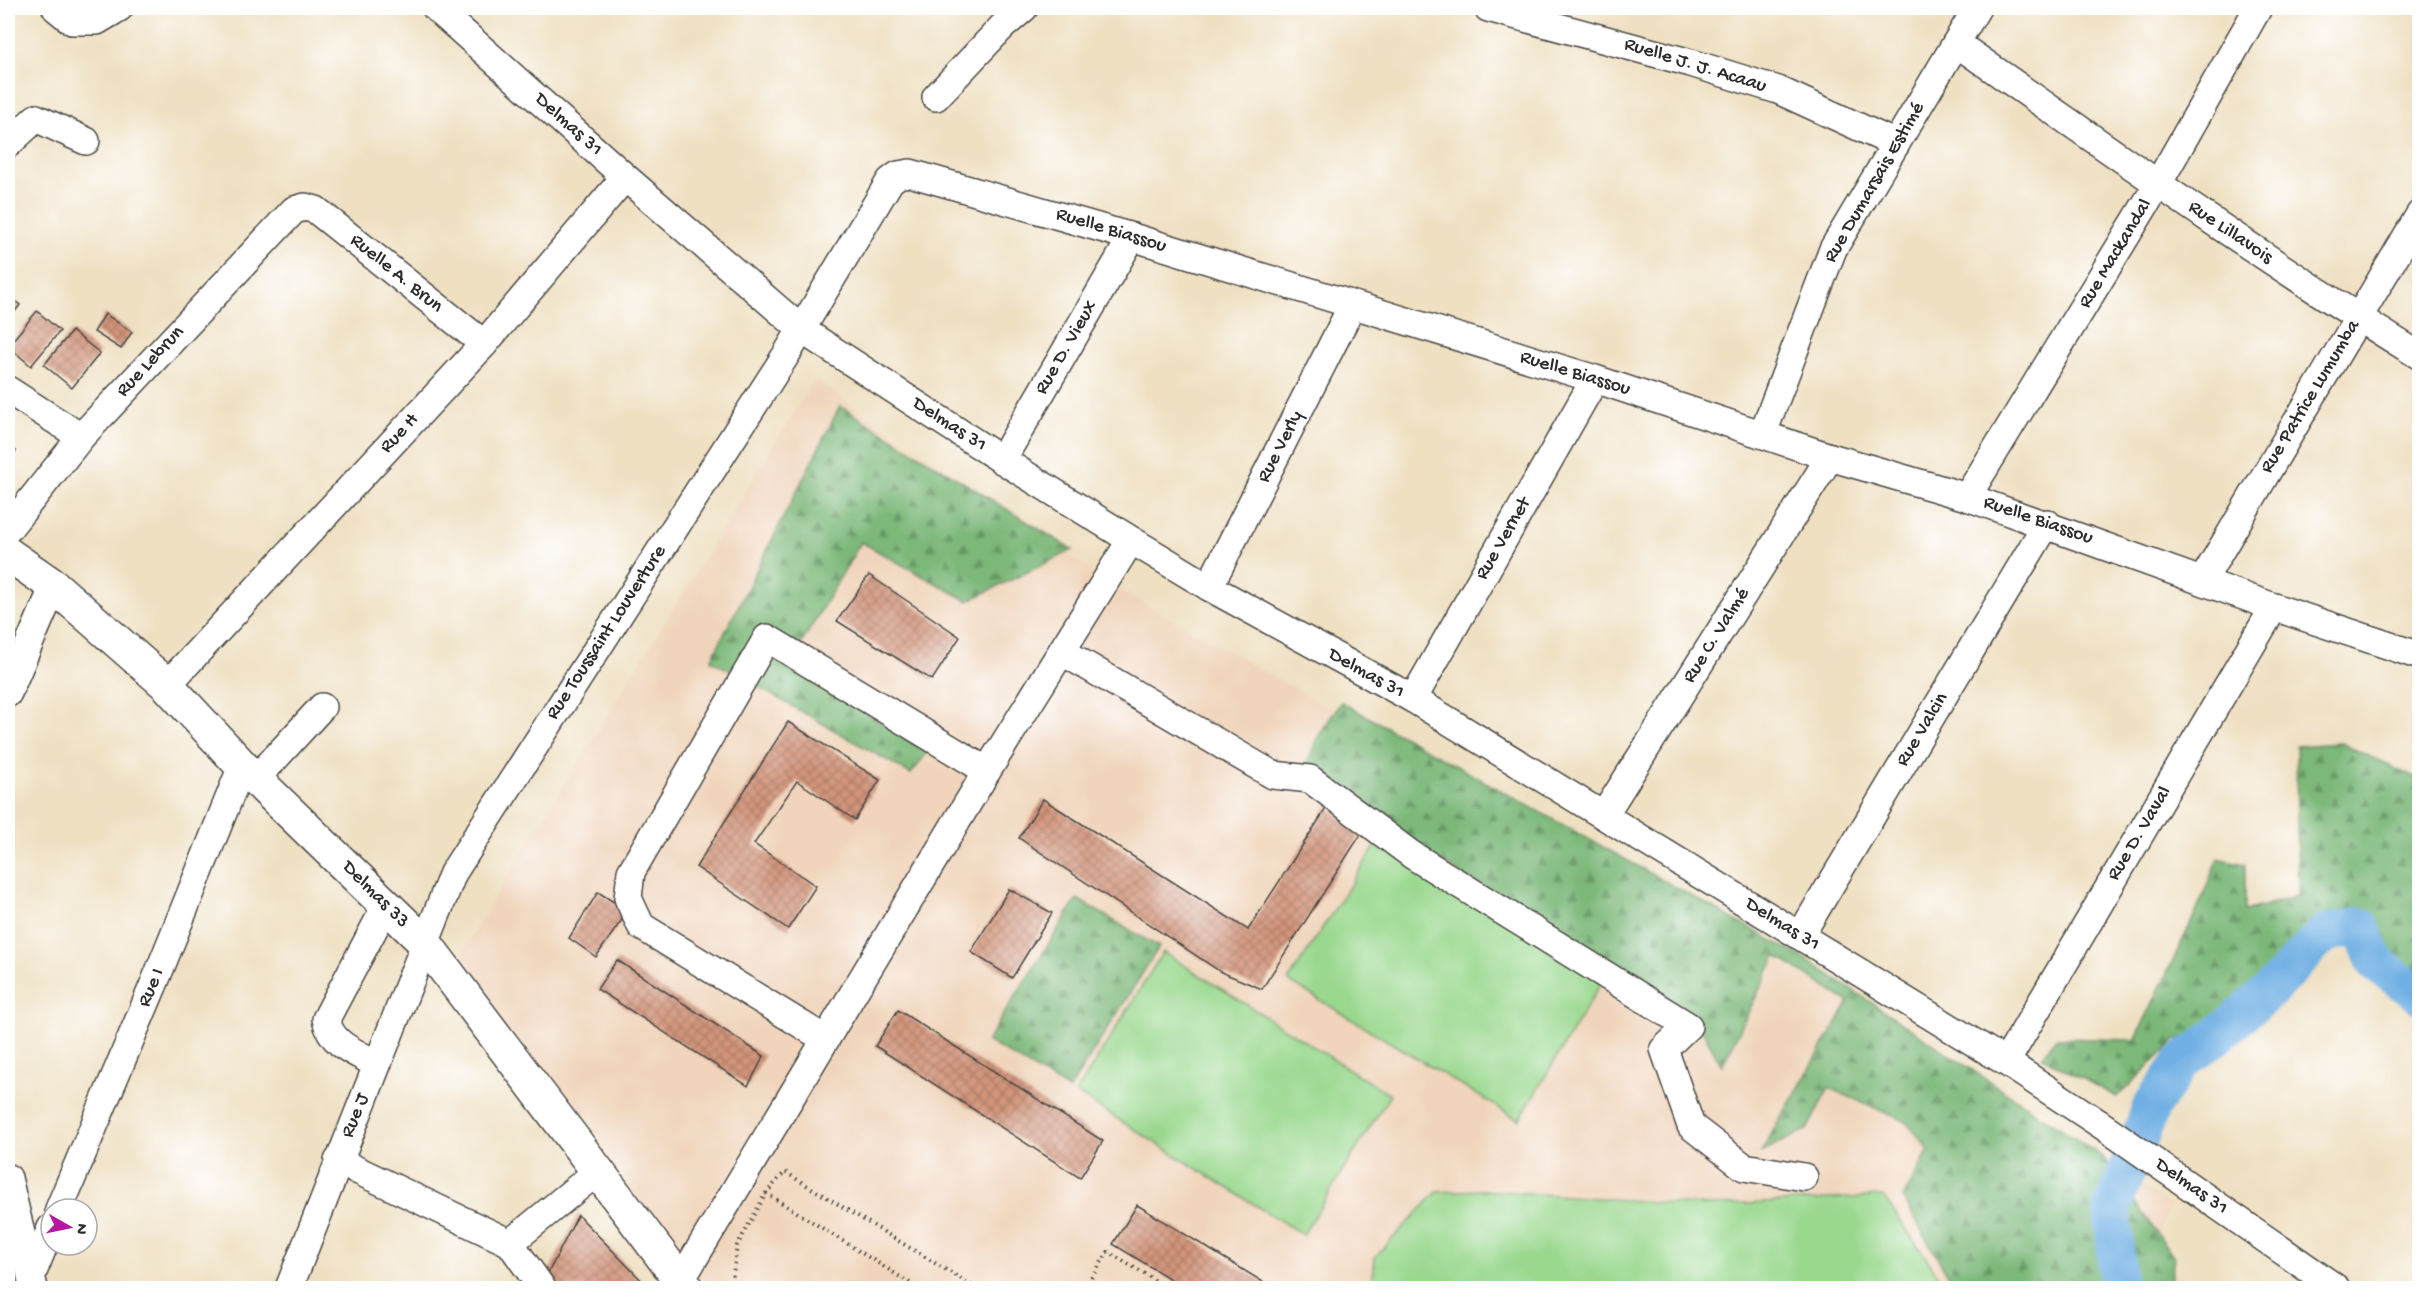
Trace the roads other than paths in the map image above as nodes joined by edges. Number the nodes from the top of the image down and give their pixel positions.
1 (56, 8) edge
2 (119, 8) edge
3 (436, 8) edge
4 (1024, 8) edge
5 (1977, 8) edge
6 (2258, 8) edge
7 (1505, 10) edge
8 (1956, 43) junction
9 (936, 97) dead end
10 (86, 141) dead end
11 (8, 144) edge
12 (1896, 144) junction
13 (625, 177) junction
14 (2158, 184) junction
15 (305, 207) joint
16 (2420, 214) edge
17 (1132, 237) junction
18 (1352, 306) junction
19 (2358, 318) junction
20 (802, 330) junction
21 (484, 344) junction
22 (2420, 356) edge
23 (1595, 379) junction
24 (8, 390) edge
25 (1763, 433) junction
26 (81, 437) junction
27 (1830, 457) junction
28 (1002, 460) junction
29 (1967, 497) junction
30 (2047, 523) junction
31 (8, 529) edge
32 (1127, 548) junction
33 (8, 554) edge
34 (2203, 580) junction
35 (54, 586) junction
36 (1209, 587) junction
37 (2274, 607) junction
38 (1063, 651) junction
39 (2420, 656) edge
40 (167, 685) junction
41 (8, 693) edge
42 (1413, 699) junction
43 (322, 707) dead end
44 (987, 771) junction
45 (249, 772) junction
46 (1604, 815) junction
47 (386, 906) junction
48 (1800, 936) junction
49 (425, 944) junction
50 (825, 1039) junction
51 (2006, 1062) junction
52 (376, 1064) junction
53 (338, 1161) junction
54 (598, 1171) junction
55 (1804, 1177) dead end
56 (8, 1178) edge
57 (64, 1197) edge
58 (510, 1243) junction
59 (41, 1257) edge
60 (32, 1283) edge
61 (683, 1284) edge
62 (289, 1288) edge
63 (542, 1288) edge
64 (2337, 1288) edge

1 - 2 street
3 - 13 street, Delmas 31
4 - 9 street
5 - 8 street, Rue Dumarsais Estimé
6 - 14 street, Rue Mackandal
7 - 12 street, Ruelle J. J. Acaau
8 - 12 street, Rue Dumarsais Estimé
8 - 14 street, Rue Lillavois
10 - 11 street
12 - 25 street, Rue Dumarsais Estimé
13 - 20 street, Delmas 31
13 - 21 street, Rue H
14 - 19 street, Rue Lillavois
14 - 29 street, Rue Mackandal
15 - 21 street, Ruelle A. Brun
15 - 26 street, Rue Lebrun
16 - 19 street, Rue Patrice Lumumba
17 - 18 street, Ruelle Biassou
17 - 20 street, Ruelle Biassou
17 - 28 street, Rue D. Vieux
18 - 23 street, Ruelle Biassou
18 - 36 street, Rue Verly
19 - 22 street, Rue Lillavois
19 - 34 street, Rue Patrice Lumumba
20 - 28 street, Delmas 31
20 - 49 street, Rue Toussaint Louverture
21 - 40 street, Rue H
23 - 25 street, Ruelle Biassou
23 - 42 street, Rue Vernet
24 - 26 street
25 - 27 street, Ruelle Biassou
26 - 31 street, Rue Lebrun
27 - 29 street, Ruelle Biassou
27 - 46 street, Rue C. Valmé
28 - 32 street, Delmas 31
29 - 30 street, Ruelle Biassou
30 - 34 street, Ruelle Biassou
30 - 48 street, Rue Valcin
32 - 36 street, Delmas 31
32 - 38 street
33 - 35 main road, Delmas 33
34 - 37 street, Ruelle Biassou
35 - 40 main road, Delmas 33
35 - 41 street
36 - 42 street, Delmas 31
37 - 39 street, Ruelle Biassou
37 - 51 street, Rue D. Vaval
38 - 44 street
38 - 55 street
40 - 45 main road, Delmas 33
42 - 46 street, Delmas 31
43 - 45 street
44 - 50 street
44 - 50 street
45 - 47 main road, Delmas 33
45 - 57 street, Rue I
46 - 48 street, Delmas 31
47 - 49 main road, Delmas 33
47 - 52 street
48 - 51 street, Delmas 31
49 - 52 street, Rue J
49 - 54 main road, Delmas 33
50 - 61 street
51 - 64 street, Delmas 31
52 - 53 street, Rue J
53 - 58 street
53 - 62 street, Rue J
54 - 58 street
54 - 61 main road, Delmas 33
56 - 60 street
58 - 63 street
59 - 60 street

